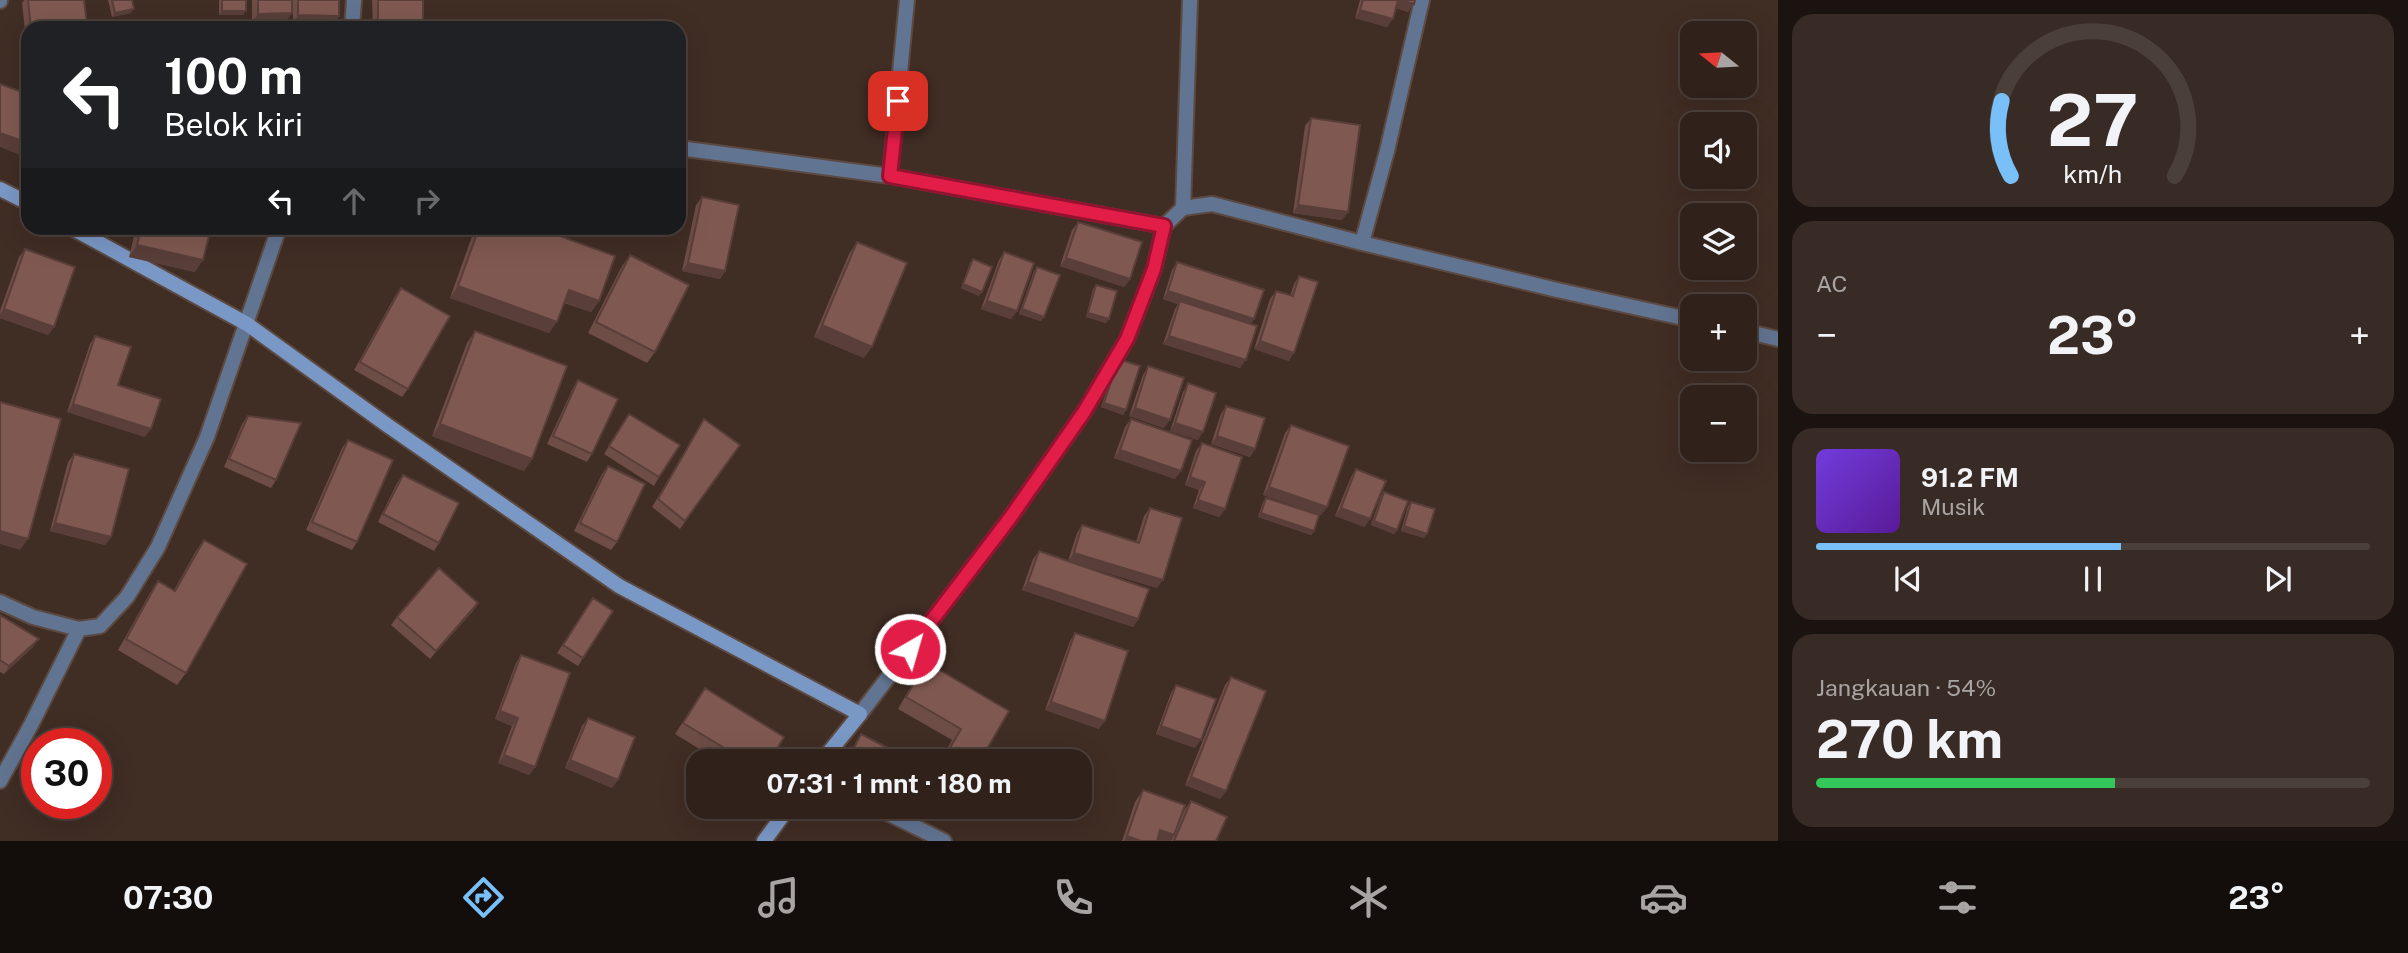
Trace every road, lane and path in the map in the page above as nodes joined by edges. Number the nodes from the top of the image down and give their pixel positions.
1 (354, 0) edge
2 (907, 0) edge
3 (1190, 0) edge
4 (1422, 0) edge
5 (352, 21) edge
6 (686, 149) edge
7 (890, 176) junction
8 (0, 188) edge
9 (21, 200) edge
10 (1183, 208) junction
11 (1164, 226) junction
12 (85, 235) edge
13 (277, 235) edge
14 (1362, 243) junction
15 (1680, 317) edge
16 (247, 324) junction
17 (1757, 334) edge
18 (1778, 339) edge
19 (0, 601) edge
20 (79, 629) junction
21 (860, 714) junction
22 (832, 749) edge
23 (0, 781) edge
24 (780, 819) edge
25 (899, 819) edge
26 (764, 841) edge
27 (944, 841) edge

1 - 5 street
2 - 7 street
3 - 10 street
4 - 14 street
6 - 7 street
7 - 11 street
8 - 9 street
10 - 11 street
10 - 14 street
11 - 21 street
12 - 16 street
13 - 16 street
14 - 15 street
16 - 20 street
16 - 21 street
17 - 18 street
19 - 20 street
20 - 23 street
21 - 22 street
24 - 26 street
25 - 27 street

